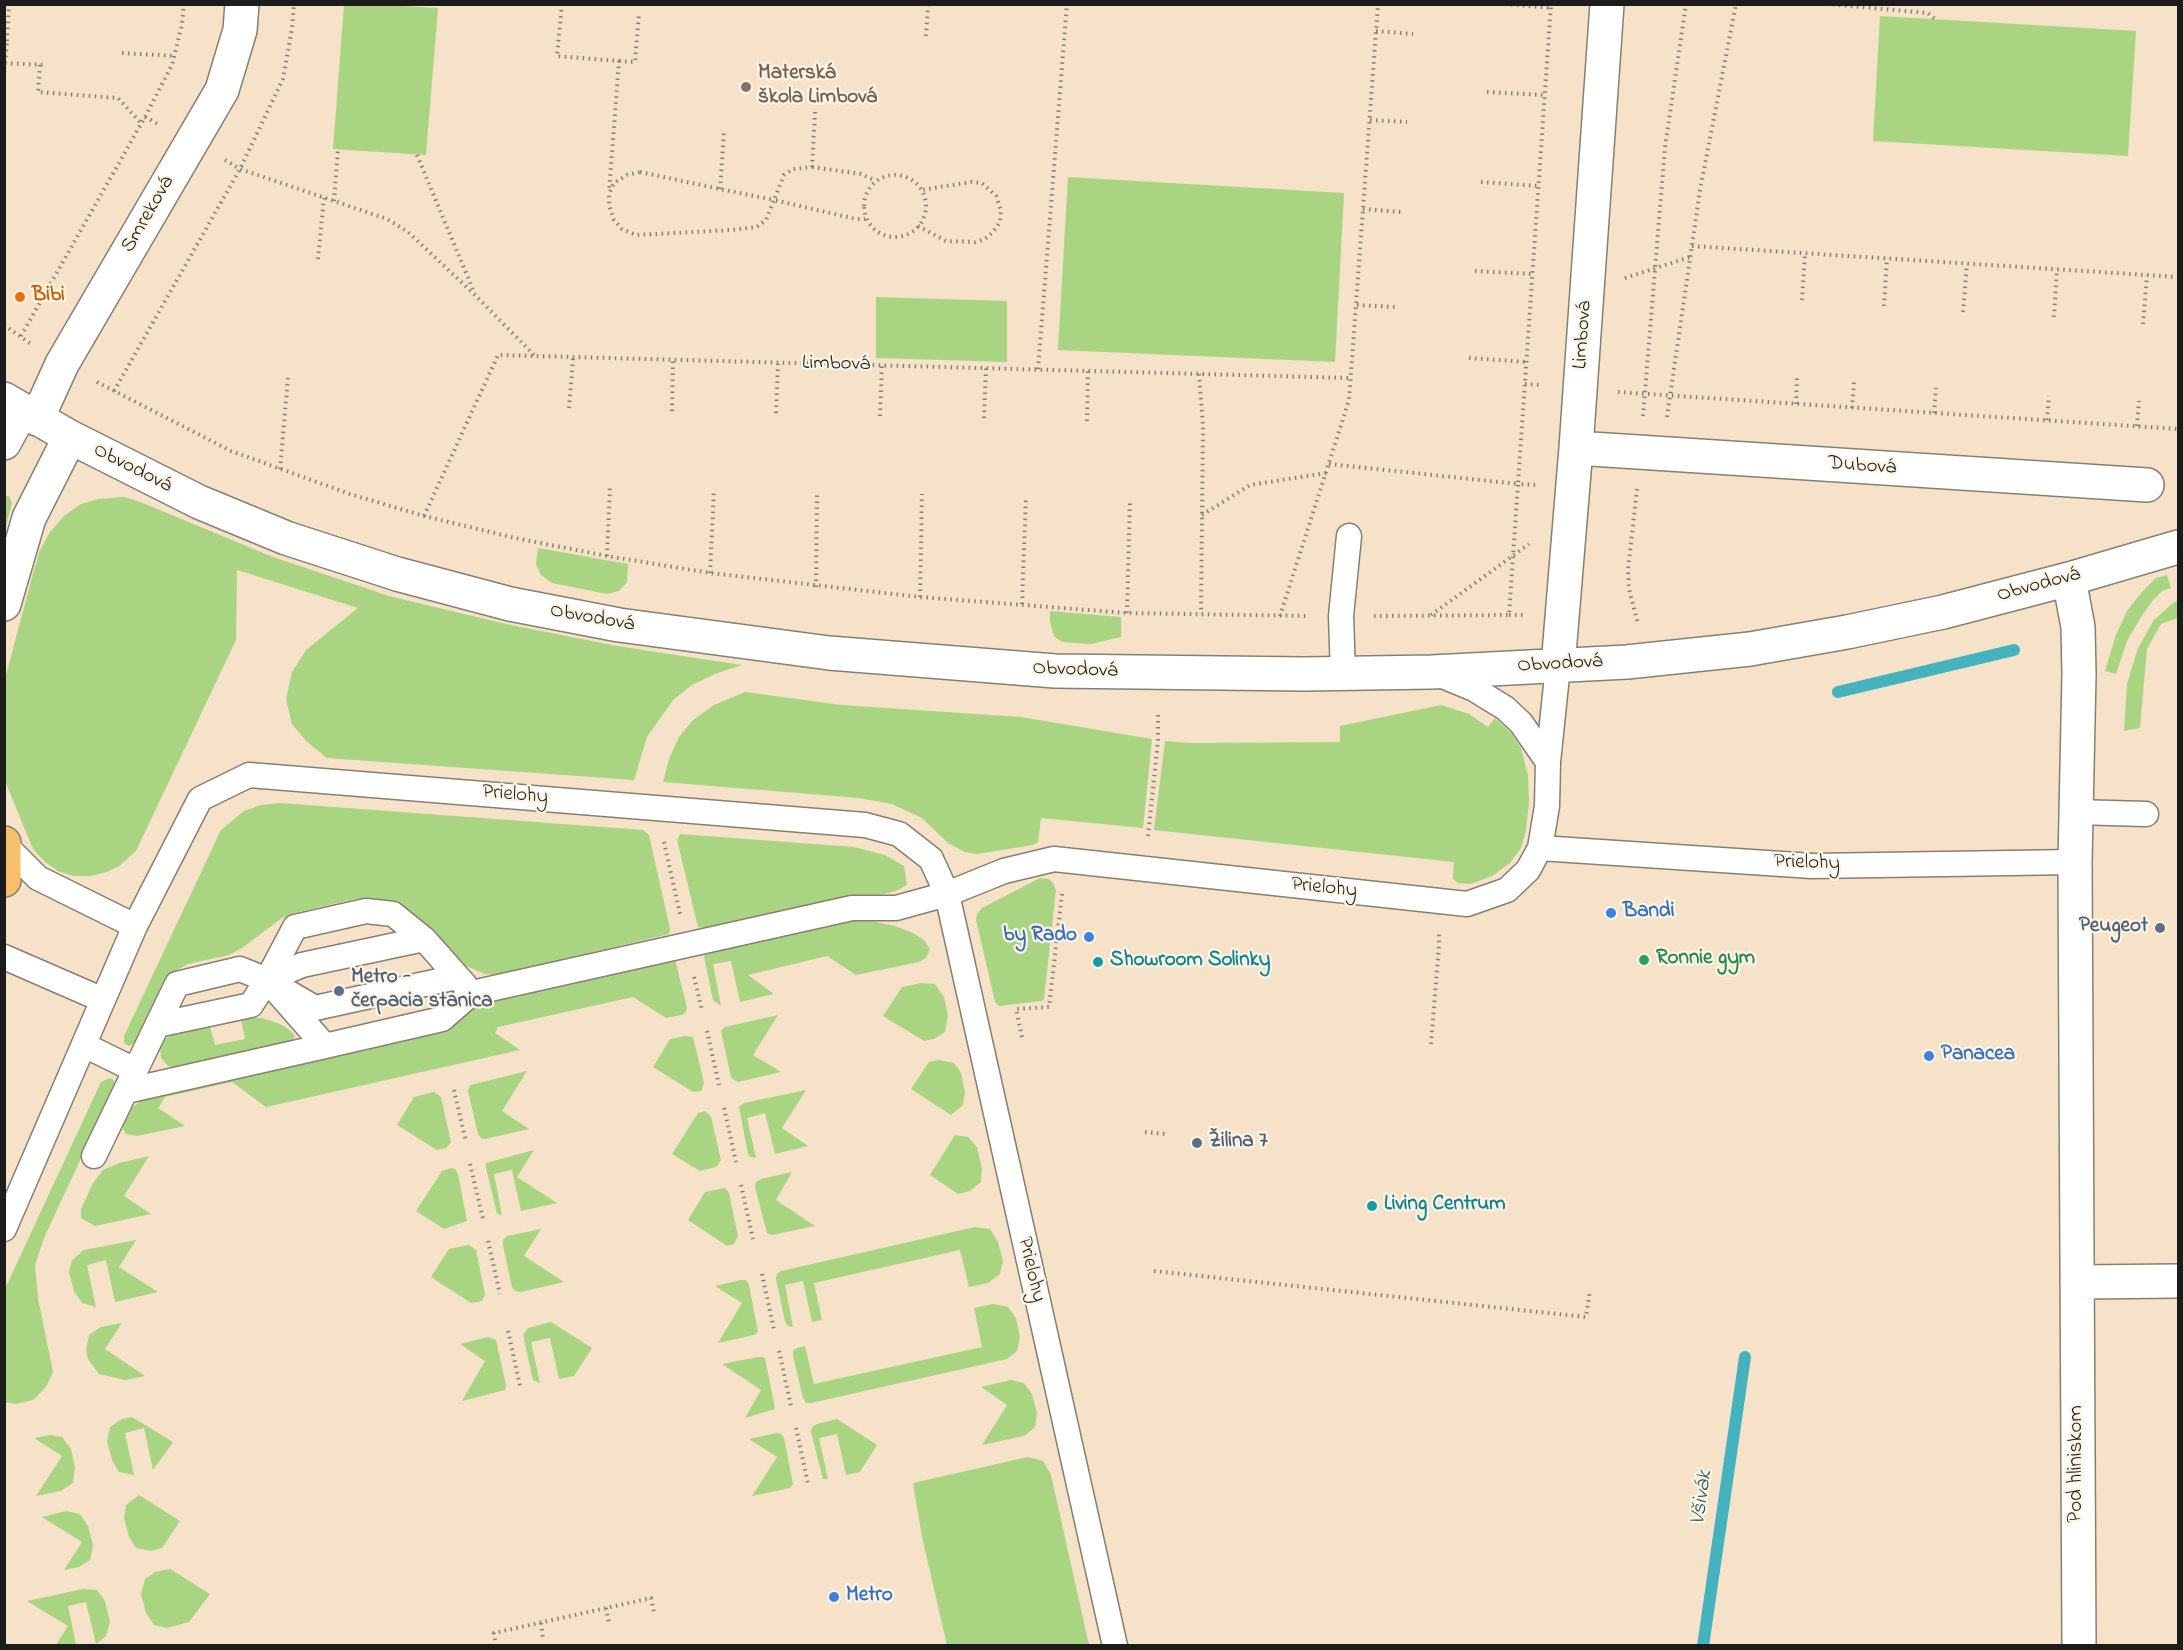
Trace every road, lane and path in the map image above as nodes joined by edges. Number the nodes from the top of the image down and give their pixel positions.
1 (9, 4) edge
2 (184, 4) edge
3 (242, 4) edge
4 (294, 4) edge
5 (562, 4) edge
6 (928, 4) edge
7 (1067, 4) edge
8 (1378, 4) edge
9 (1505, 4) edge
10 (1607, 4) edge
11 (1686, 4) edge
12 (1736, 4) edge
13 (1827, 4) edge
14 (1551, 6) edge
15 (639, 14) dead end
16 (1935, 20) dead end
17 (1376, 31) junction
18 (1413, 34) dead end
19 (926, 36) dead end
20 (6, 40) edge
21 (122, 53) dead end
22 (175, 56) junction
23 (619, 61) junction
24 (4, 63) edge
25 (1487, 92) dead end
26 (1545, 95) junction
27 (815, 112) dead end
28 (145, 117) junction
29 (1370, 120) junction
30 (1407, 122) dead end
31 (141, 123) junction
32 (724, 132) dead end
33 (192, 142) junction
34 (338, 149) dead end
35 (417, 155) dead end
36 (812, 167) junction
37 (240, 169) junction
38 (876, 181) junction
39 (1481, 182) dead end
40 (1539, 186) junction
41 (720, 189) junction
42 (921, 190) junction
43 (609, 194) junction
44 (324, 198) junction
45 (774, 200) junction
46 (334, 201) junction
47 (1363, 209) junction
48 (1401, 212) dead end
49 (865, 219) junction
50 (918, 226) junction
51 (1692, 246) junction
52 (1805, 253) junction
53 (1690, 257) junction
54 (1887, 258) junction
55 (318, 259) dead end
56 (1967, 264) junction
57 (2057, 269) junction
58 (1655, 270) junction
59 (1475, 271) dead end
60 (1532, 274) junction
61 (2147, 276) junction
62 (2178, 277) edge
63 (1587, 289) junction
64 (475, 295) junction
65 (1802, 300) dead end
66 (1357, 305) junction
67 (1884, 306) dead end
68 (1395, 307) dead end
69 (1964, 312) dead end
70 (2054, 317) dead end
71 (2144, 324) dead end
72 (4, 325) edge
73 (21, 336) junction
74 (34, 346) dead end
75 (536, 357) junction
76 (573, 358) junction
77 (1469, 358) dead end
78 (673, 360) junction
79 (1526, 362) junction
80 (778, 364) junction
81 (882, 365) junction
82 (986, 368) junction
83 (1038, 369) junction
84 (1088, 370) junction
85 (1199, 374) junction
86 (288, 378) dead end
87 (1350, 378) junction
88 (1797, 378) dead end
89 (97, 382) dead end
90 (1854, 382) dead end
91 (1525, 384) junction
92 (1936, 388) dead end
93 (1580, 389) junction
94 (114, 391) junction
95 (1644, 394) junction
96 (1670, 396) junction
97 (2049, 396) dead end
98 (2139, 401) dead end
99 (1796, 404) junction
100 (569, 408) dead end
101 (1852, 408) junction
102 (21, 409) edge
103 (672, 411) dead end
104 (776, 413) dead end
105 (1934, 413) junction
106 (880, 416) dead end
107 (984, 418) dead end
108 (2048, 420) junction
109 (1087, 421) dead end
110 (2137, 426) junction
111 (2178, 429) edge
112 (70, 437) junction
113 (4, 443) edge
114 (1576, 448) junction
115 (1651, 453) junction
116 (1329, 464) junction
117 (280, 469) junction
118 (1326, 473) junction
119 (1518, 484) junction
120 (2147, 485) dead end
121 (610, 486) dead end
122 (1572, 487) junction
123 (714, 489) dead end
124 (817, 492) dead end
125 (922, 494) dead end
126 (1026, 497) dead end
127 (1130, 499) dead end
128 (1202, 515) junction
129 (424, 516) junction
130 (1348, 536) dead end
131 (1532, 542) dead end
132 (2178, 547) edge
133 (1513, 554) junction
134 (607, 556) junction
135 (710, 573) junction
136 (2069, 579) junction
137 (816, 586) junction
138 (920, 597) junction
139 (4, 604) edge
140 (1022, 604) junction
141 (1127, 613) junction
142 (1201, 614) junction
143 (1280, 616) junction
144 (1341, 616) junction
145 (1431, 616) junction
146 (1647, 660) junction
147 (1558, 666) junction
148 (1432, 672) junction
149 (1343, 674) junction
150 (1158, 711) dead end
151 (1548, 762) junction
152 (2076, 812) junction
153 (2146, 814) dead end
154 (661, 832) dead end
155 (1148, 840) dead end
156 (5, 844) edge
157 (1540, 848) junction
158 (2075, 862) junction
159 (4, 880) edge
160 (1063, 888) dead end
161 (947, 894) junction
162 (681, 921) dead end
163 (135, 926) junction
164 (1436, 929) dead end
165 (424, 939) junction
166 (4, 957) edge
167 (692, 966) dead end
168 (267, 980) junction
169 (465, 985) junction
170 (103, 1000) junction
171 (702, 1010) dead end
172 (157, 1025) junction
173 (706, 1031) dead end
174 (1022, 1037) dead end
175 (1431, 1044) dead end
176 (84, 1045) junction
177 (325, 1046) junction
178 (130, 1080) junction
179 (718, 1085) dead end
180 (454, 1090) dead end
181 (724, 1108) dead end
182 (1145, 1132) dead end
183 (1166, 1134) dead end
184 (466, 1142) dead end
185 (94, 1156) dead end
186 (736, 1162) dead end
187 (470, 1164) dead end
188 (741, 1185) dead end
189 (483, 1219) dead end
190 (4, 1229) edge
191 (753, 1239) dead end
192 (488, 1241) dead end
193 (1154, 1271) dead end
194 (762, 1274) dead end
195 (2178, 1281) edge
196 (2077, 1282) junction
197 (1590, 1290) dead end
198 (500, 1294) dead end
199 (774, 1330) dead end
200 (508, 1332) dead end
201 (779, 1351) dead end
202 (520, 1386) dead end
203 (791, 1406) dead end
204 (796, 1428) dead end
205 (808, 1484) dead end
206 (606, 1608) junction
207 (654, 1613) dead end
208 (541, 1623) junction
209 (609, 1623) dead end
210 (543, 1639) dead end
211 (496, 1646) edge
212 (1115, 1646) edge
213 (2079, 1646) edge

1 - 20 path
2 - 22 path
3 - 33 street, Smreková
4 - 37 path
5 - 23 path
6 - 19 path
7 - 83 path
8 - 17 path
9 - 14 path
10 - 63 street, Limbová
11 - 58 path
12 - 51 path
13 - 16 path
14 - 26 path
15 - 23 path
17 - 18 path
17 - 29 path
20 - 24 path
21 - 22 path
22 - 28 path
23 - 43 path
24 - 31 path
25 - 26 path
26 - 40 path
27 - 36 path
28 - 31 path
28 - 33 path
29 - 30 path
29 - 47 path
31 - 73 path
32 - 41 path
33 - 37 path
33 - 102 street, Smreková
34 - 46 path
35 - 64 path
36 - 38 path
36 - 45 path
37 - 44 path
37 - 94 path
38 - 42 path
38 - 49 path
39 - 40 path
40 - 60 path
41 - 43 path
41 - 45 path
42 - 50 path
42 - 50 path
43 - 45 path
44 - 46 path
44 - 55 path
45 - 49 path
46 - 64 path
47 - 48 path
47 - 66 path
49 - 50 path
51 - 52 path
51 - 53 path
52 - 54 path
52 - 65 path
53 - 58 path
53 - 96 path
54 - 56 path
54 - 67 path
56 - 57 path
56 - 69 path
57 - 61 path
57 - 70 path
58 - 63 path
58 - 95 path
59 - 60 path
60 - 79 path
61 - 62 path
61 - 71 path
63 - 93 street, Limbová
64 - 75 path
66 - 68 path
66 - 87 path
72 - 73 path
73 - 74 path
75 - 76 path, Limbová
75 - 129 path, Limbová
76 - 78 path, Limbová
76 - 100 path
77 - 79 path
78 - 80 path, Limbová
78 - 103 path
79 - 91 path
80 - 81 path, Limbová
80 - 104 path
81 - 82 path, Limbová
81 - 106 path
82 - 83 path, Limbová
82 - 107 path
83 - 84 path, Limbová
84 - 85 path, Limbová
84 - 109 path
85 - 87 path, Limbová
85 - 128 path
86 - 117 path
87 - 116 path
88 - 99 path
89 - 94 path
90 - 101 path
91 - 93 path
91 - 119 path
92 - 105 path
93 - 95 path
93 - 114 street, Limbová
94 - 117 path
95 - 96 path
95 - 115 path
96 - 99 path
96 - 115 path
97 - 108 path
98 - 110 path
99 - 101 path
101 - 105 path
102 - 112 street, Obvodová
102 - 113 street, Smreková
105 - 108 path
108 - 110 path
110 - 111 path
112 - 139 street
112 - 149 street, Obvodová
114 - 115 street, Dubová
114 - 122 street, Limbová
115 - 120 street, Dubová
115 - 146 path
116 - 118 path
116 - 119 path
117 - 129 path
118 - 128 path
118 - 143 path
119 - 122 path
119 - 133 path
121 - 134 path
122 - 147 street, Limbová
123 - 135 path
124 - 137 path
125 - 138 path
126 - 140 path
127 - 141 path
128 - 142 path
129 - 134 path
130 - 144 lane
131 - 133 path
132 - 136 street, Obvodová
133 - 145 path
133 - 145 path
134 - 135 path
135 - 137 path
136 - 146 street, Obvodová
136 - 152 street
137 - 138 path
138 - 140 path
140 - 141 path
141 - 142 path
142 - 143 path
143 - 144 path
144 - 145 path
144 - 149 lane
146 - 147 street, Obvodová
147 - 148 street, Obvodová
147 - 151 lane, Prielohy
148 - 149 street, Obvodová
148 - 151 lane
150 - 155 path
151 - 157 lane, Prielohy
152 - 153 lane
152 - 158 street
154 - 162 path
156 - 159 main road
156 - 163 lane
157 - 158 lane, Prielohy
157 - 161 lane, Prielohy
158 - 196 street
160 - 174 path
161 - 163 lane, Prielohy
161 - 169 lane
161 - 212 lane, Prielohy
163 - 170 lane, Prielohy
164 - 175 path
165 - 168 lane
165 - 168 lane
165 - 169 lane
166 - 170 lane
167 - 171 path
168 - 169 lane
168 - 172 lane
168 - 172 lane
168 - 177 lane
169 - 177 lane
170 - 176 lane, Prielohy
172 - 178 lane
173 - 179 path
176 - 178 lane
176 - 190 lane, Prielohy
177 - 178 lane
178 - 185 lane
180 - 184 path
181 - 186 path
182 - 183 path
187 - 189 path
188 - 191 path
192 - 198 path
193 - 197 path
194 - 199 path
195 - 196 street
196 - 213 street, Pod hliniskom
200 - 202 path
201 - 203 path
204 - 205 path
206 - 207 path
206 - 208 path
206 - 209 path
208 - 210 path
208 - 211 path

